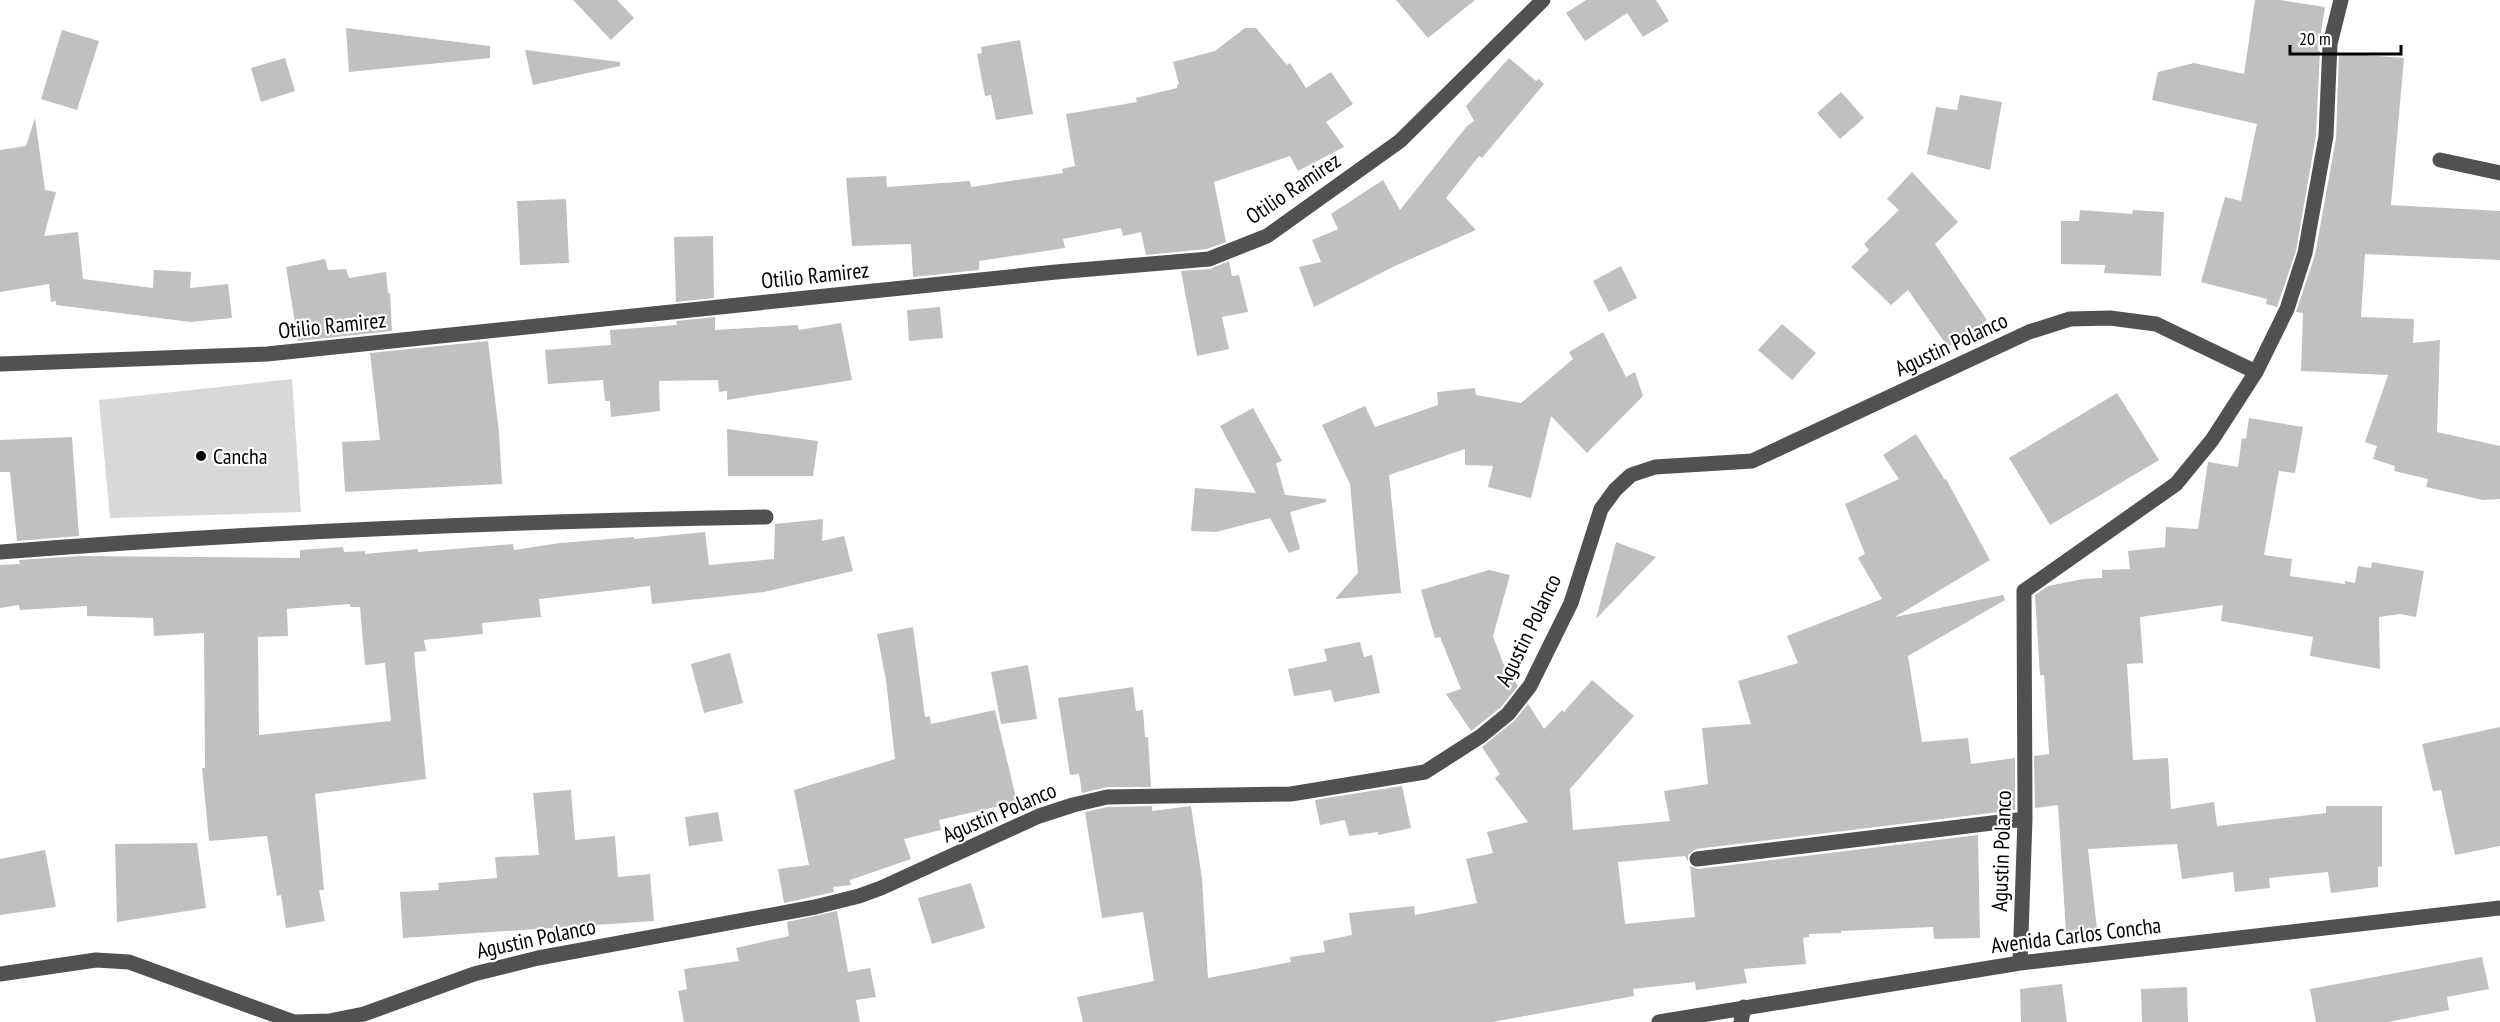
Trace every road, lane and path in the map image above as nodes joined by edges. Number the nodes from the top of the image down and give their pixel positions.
1 (1543, 0) edge
2 (2341, 0) edge
3 (2440, 160) dead end
4 (2500, 173) edge
5 (0, 364) edge
6 (2256, 372) junction
7 (765, 517) dead end
8 (0, 552) edge
9 (2025, 819) junction
10 (1697, 859) dead end
11 (2500, 908) edge
12 (2020, 963) junction
13 (0, 974) edge
14 (1742, 1014) edge
15 (1659, 1022) edge

1 - 5 street, Otilio Ramirez
2 - 6 street
3 - 4 street
6 - 9 street, Agustin Polanco
6 - 13 street, Agustin Polanco
7 - 8 street
9 - 10 street
9 - 12 street, Agustin Polanco
11 - 12 street, Avenida Carlos Concha
12 - 14 street, Avenida Carlos Concha
14 - 15 street, Avenida Carlos Concha

